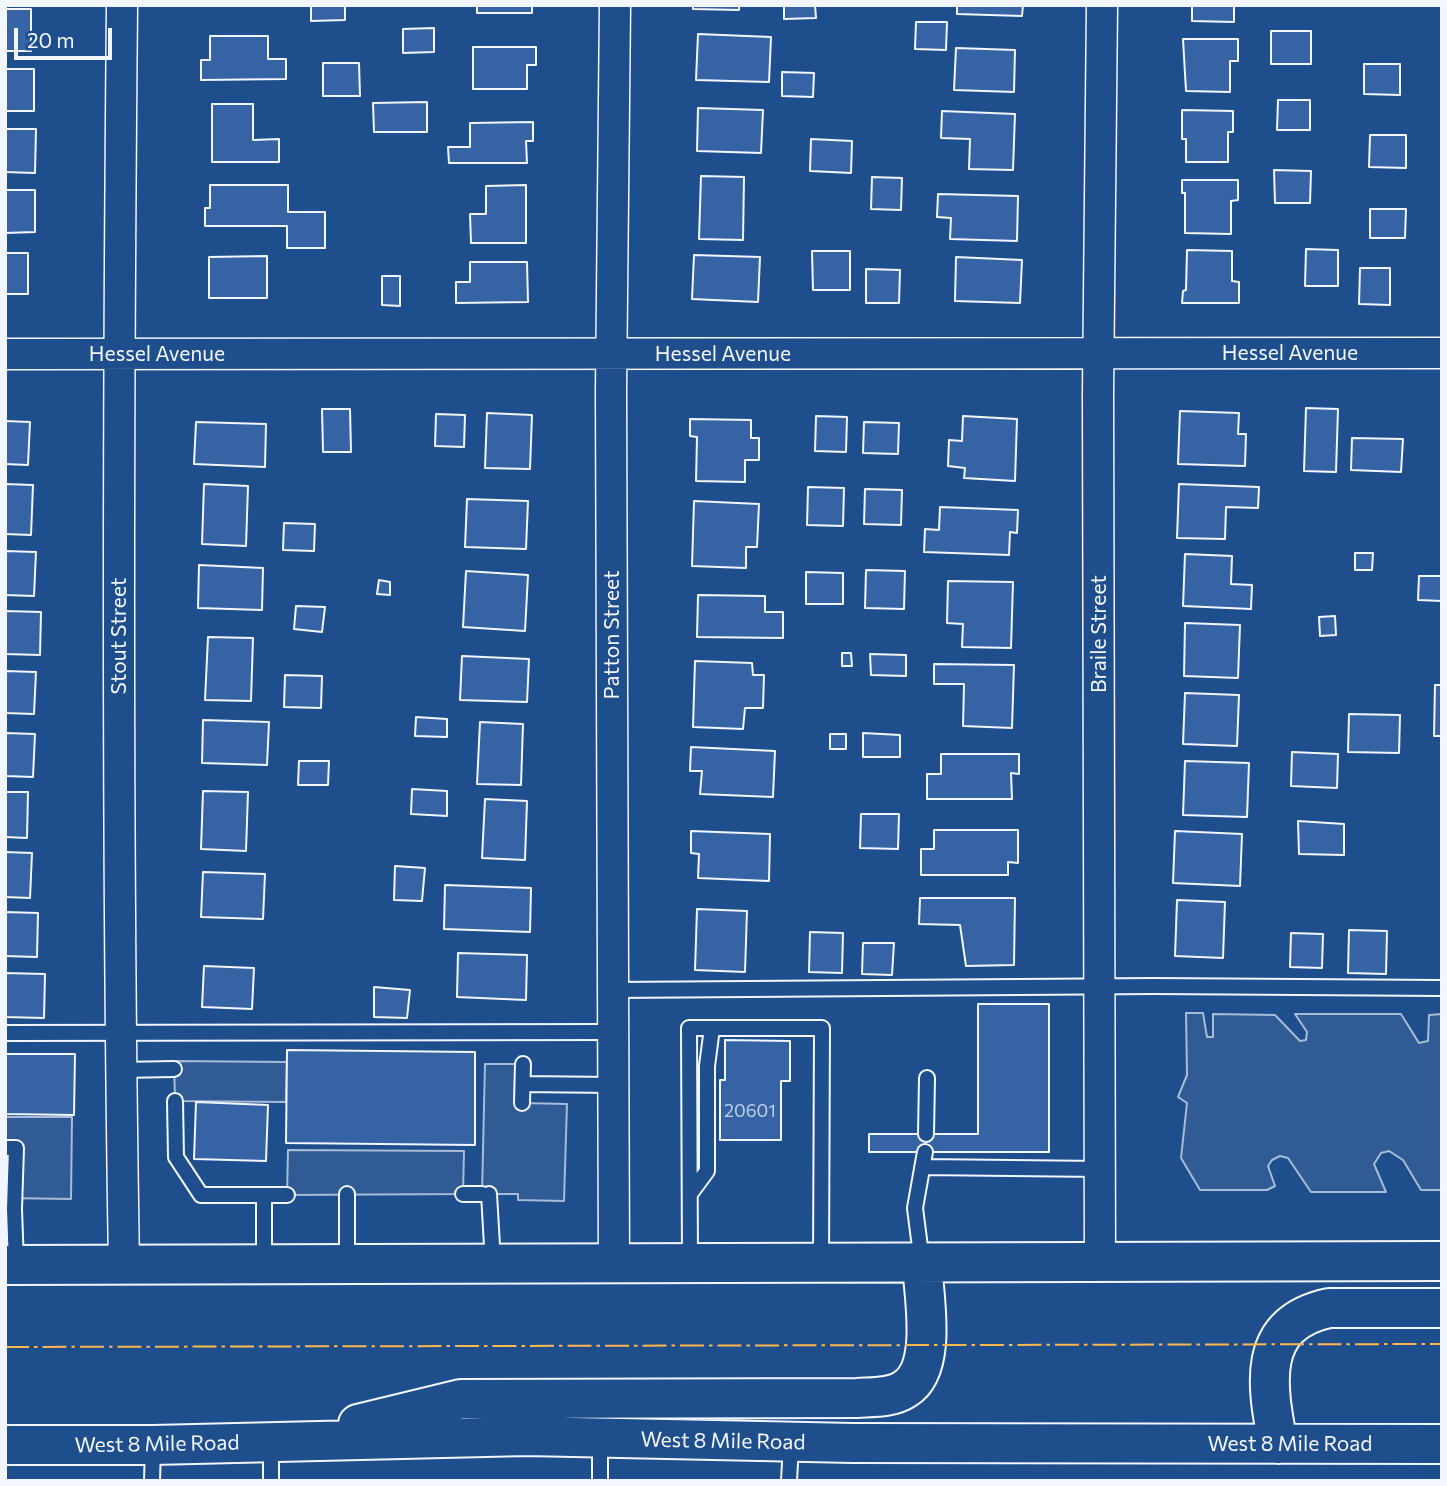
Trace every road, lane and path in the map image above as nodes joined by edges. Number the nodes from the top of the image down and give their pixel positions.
1 (122, 5) edge
2 (615, 5) edge
3 (1102, 5) edge
4 (119, 353) junction
5 (5, 354) edge
6 (613, 354) junction
7 (1098, 354) junction
8 (1442, 354) edge
9 (1100, 987) junction
10 (1442, 988) edge
11 (612, 990) junction
12 (712, 1028) junction
13 (613, 1032) junction
14 (5, 1033) edge
15 (120, 1033) junction
16 (523, 1064) dead end
17 (174, 1069) dead end
18 (120, 1070) junction
19 (927, 1078) dead end
20 (523, 1084) junction
21 (613, 1085) junction
22 (175, 1101) dead end
23 (522, 1103) dead end
24 (926, 1134) dead end
25 (5, 1148) edge
26 (925, 1152) dead end
27 (922, 1167) junction
28 (1100, 1168) junction
29 (347, 1194) dead end
30 (463, 1194) dead end
31 (690, 1194) junction
32 (264, 1195) junction
33 (287, 1195) dead end
34 (1442, 1261) edge
35 (1100, 1262) junction
36 (493, 1264) junction
37 (614, 1264) junction
38 (690, 1264) junction
39 (821, 1264) junction
40 (922, 1264) junction
41 (10, 1265) edge
42 (347, 1265) junction
43 (124, 1266) junction
44 (264, 1266) junction
45 (1442, 1308) edge
46 (600, 1438) junction
47 (279, 1442) junction
48 (791, 1442) junction
49 (1278, 1444) junction
50 (1442, 1444) edge
51 (5, 1445) edge
52 (153, 1463) edge
53 (271, 1481) edge
54 (600, 1481) edge
55 (789, 1481) edge

1 - 4 street, Stout Street
2 - 6 street, Patton Street
3 - 7 street, Braile Street
4 - 5 street, Hessel Avenue
4 - 6 street, Hessel Avenue
4 - 15 street, Stout Street
6 - 7 street, Hessel Avenue
6 - 11 street, Patton Street
7 - 8 street, Hessel Avenue
7 - 9 street, Braile Street
9 - 10 lane
9 - 11 lane
9 - 28 street, Braile Street
11 - 13 street, Patton Street
12 - 31 lane
12 - 31 lane
12 - 39 lane
13 - 15 lane
13 - 21 street, Patton Street
14 - 15 lane
15 - 18 street, Stout Street
16 - 20 lane
17 - 18 lane
18 - 43 street, Stout Street
19 - 24 lane
20 - 21 lane
20 - 23 lane
21 - 37 street, Patton Street
22 - 32 lane
25 - 41 lane
26 - 27 lane
27 - 28 lane
27 - 40 lane
28 - 35 street, Braile Street
29 - 42 lane
30 - 36 lane
31 - 38 lane
32 - 33 lane
32 - 44 lane
34 - 35 highway
35 - 40 highway
36 - 37 highway
36 - 42 highway
37 - 38 highway
38 - 39 highway
39 - 40 highway
40 - 47 highway
41 - 43 highway
42 - 44 highway
43 - 44 highway
45 - 49 highway
46 - 47 highway, West 8 Mile Road
46 - 48 highway, West 8 Mile Road
46 - 54 lane
47 - 52 highway, West 8 Mile Road
47 - 53 lane
48 - 49 highway, West 8 Mile Road
48 - 55 lane
49 - 50 highway, West 8 Mile Road
51 - 52 highway, West 8 Mile Road

